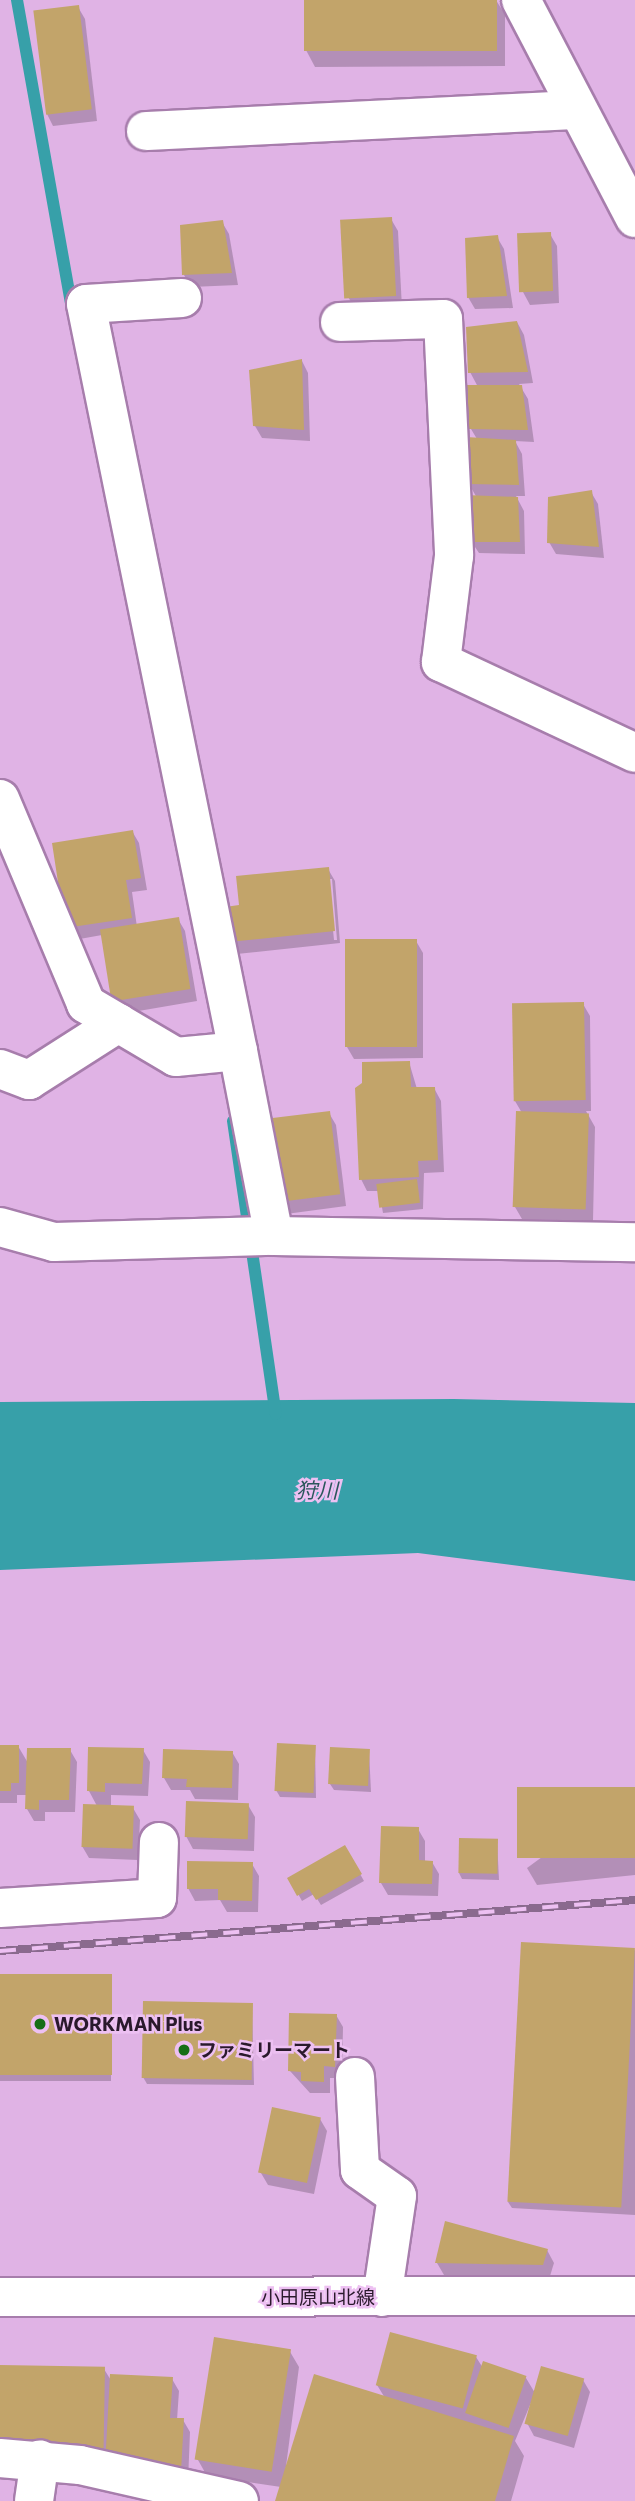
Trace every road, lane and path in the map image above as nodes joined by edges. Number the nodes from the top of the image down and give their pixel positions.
1 (533, 6) edge
2 (575, 110) junction
3 (146, 131) dead end
4 (635, 218) edge
5 (182, 298) dead end
6 (340, 322) dead end
7 (635, 753) edge
8 (0, 799) edge
9 (118, 1023) junction
10 (238, 1051) junction
11 (0, 1069) edge
12 (0, 1227) edge
13 (274, 1236) junction
14 (635, 1242) edge
15 (159, 1842) dead end
16 (0, 1908) edge
17 (355, 2077) dead end
18 (0, 2297) edge
19 (382, 2297) junction
20 (635, 2297) edge
21 (0, 2458) edge
22 (40, 2459) junction
23 (34, 2501) edge
24 (239, 2501) edge

1 - 2 street
2 - 3 street
2 - 4 street
5 - 10 street
6 - 7 street
8 - 9 street
9 - 10 street
9 - 11 street
10 - 13 street
12 - 13 street
13 - 14 street
15 - 16 street
17 - 19 street
18 - 19 street, 小田原山北線
19 - 20 street, 小田原山北線
21 - 22 street
22 - 23 street
22 - 24 street

